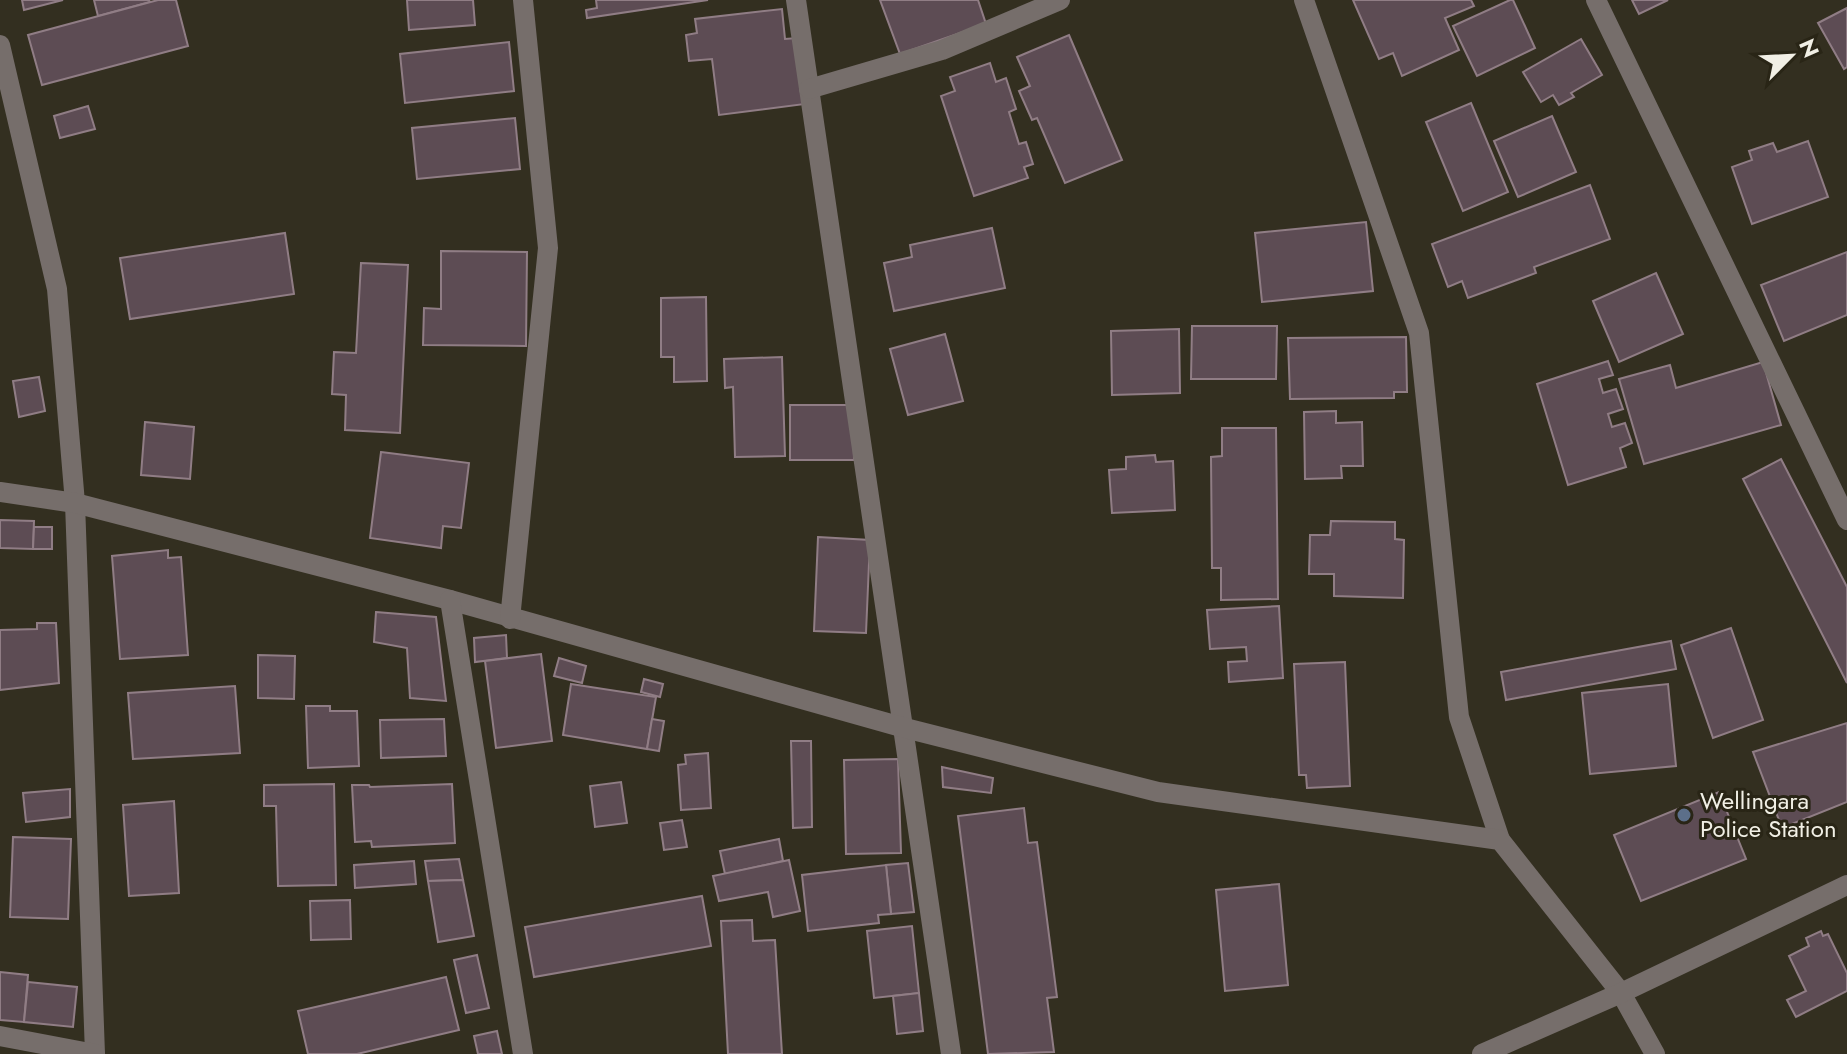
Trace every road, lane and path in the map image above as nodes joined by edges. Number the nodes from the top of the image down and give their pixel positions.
1 (523, 0) edge
2 (796, 0) edge
3 (1060, 0) edge
4 (1304, 0) edge
5 (1596, 0) edge
6 (0, 45) edge
7 (809, 89) junction
8 (0, 492) edge
9 (75, 503) junction
10 (1847, 520) edge
11 (450, 600) junction
12 (510, 619) junction
13 (905, 728) junction
14 (1500, 840) junction
15 (1847, 885) edge
16 (1621, 993) junction
17 (0, 1036) edge
18 (95, 1054) edge
19 (523, 1054) edge
20 (951, 1054) edge
21 (1482, 1054) edge
22 (1655, 1054) edge

1 - 12 street
2 - 7 street
3 - 7 street
4 - 14 street
5 - 10 street
6 - 9 street
7 - 13 street
8 - 9 street
9 - 11 street
9 - 18 street
11 - 12 street
11 - 19 street
12 - 13 street
13 - 14 street
13 - 20 street
14 - 16 street
15 - 16 street
16 - 21 street
16 - 22 street
17 - 18 street

